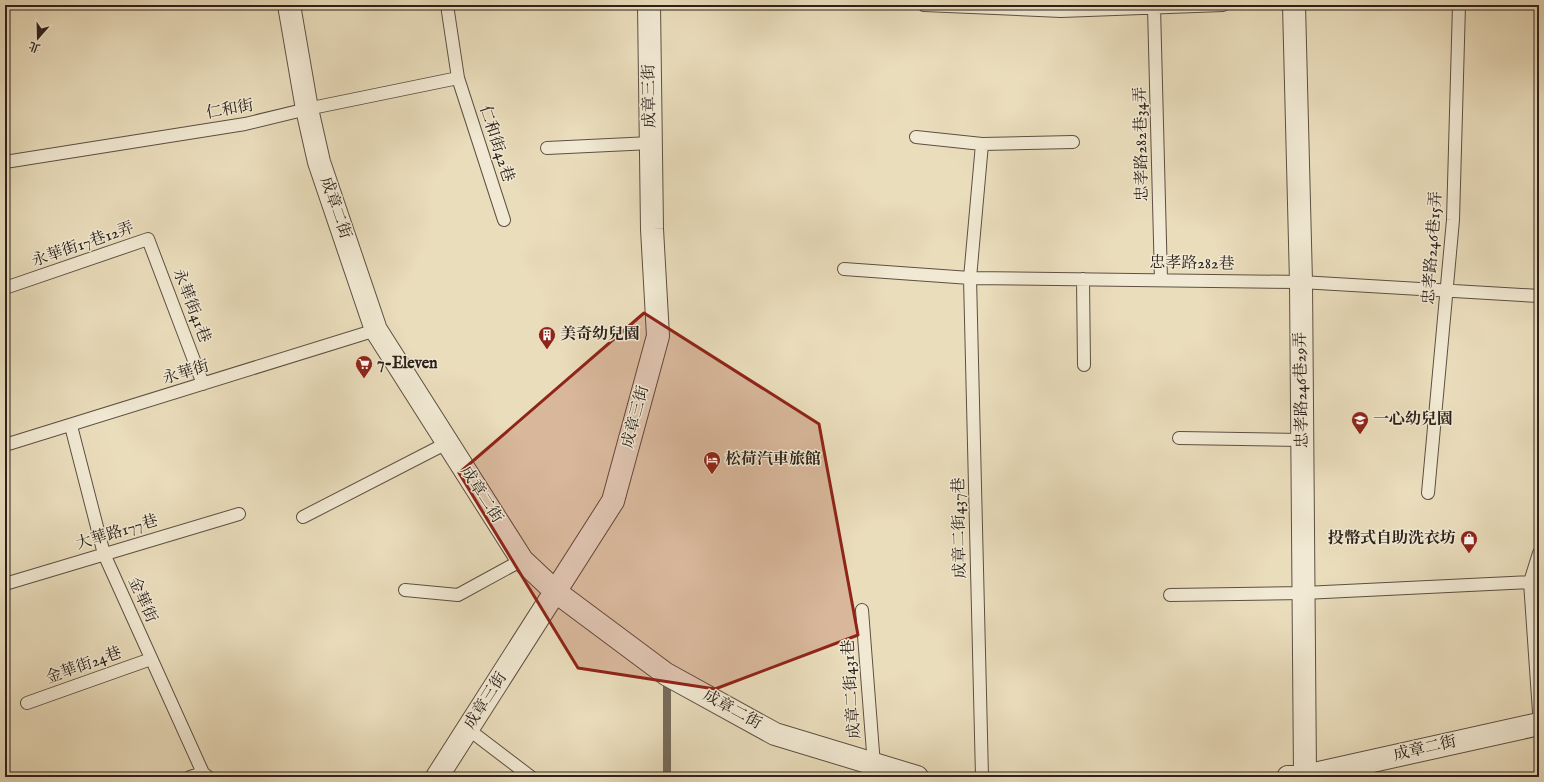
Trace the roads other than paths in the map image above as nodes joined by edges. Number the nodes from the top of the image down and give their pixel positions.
1 (289, 5) edge
2 (447, 5) edge
3 (649, 5) edge
4 (924, 5) edge
5 (1223, 5) edge
6 (1294, 5) edge
7 (1459, 5) edge
8 (1154, 7) junction
9 (1061, 8) edge
10 (458, 78) junction
11 (307, 109) junction
12 (916, 137) dead end
13 (1073, 142) dead end
14 (651, 143) junction
15 (982, 144) junction
16 (547, 148) dead end
17 (5, 162) edge
18 (504, 220) dead end
19 (148, 239) joint
20 (844, 269) dead end
21 (970, 278) junction
22 (1083, 279) junction
23 (1161, 280) junction
24 (1301, 282) junction
25 (5, 288) edge
26 (1446, 291) junction
27 (1539, 296) edge
28 (376, 330) junction
29 (1084, 365) dead end
30 (203, 384) junction
31 (71, 426) junction
32 (1179, 438) dead end
33 (1302, 440) junction
34 (447, 443) junction
35 (5, 445) edge
36 (1428, 493) dead end
37 (239, 514) dead end
38 (303, 518) dead end
39 (1539, 553) edge
40 (104, 554) junction
41 (522, 560) junction
42 (1530, 582) junction
43 (5, 584) edge
44 (405, 590) dead end
45 (556, 592) junction
46 (1304, 593) junction
47 (1170, 595) dead end
48 (862, 610) dead end
49 (151, 659) junction
50 (27, 703) dead end
51 (1539, 712) edge
52 (1539, 724) edge
53 (468, 729) junction
54 (874, 765) junction
55 (206, 775) edge
56 (1296, 776) edge
57 (190, 777) edge
58 (437, 777) edge
59 (531, 777) edge
60 (917, 777) edge
61 (982, 777) edge

1 - 11 street, 成章二街
2 - 10 lane, 仁和街42巷
3 - 14 street, 成章三街
4 - 9 lane
5 - 8 lane
6 - 24 street, 忠孝路246巷29弄
7 - 26 lane, 忠孝路246巷15弄
8 - 9 lane
8 - 23 lane, 忠孝路282巷34弄
10 - 11 lane, 仁和街
10 - 18 lane, 仁和街42巷
11 - 17 lane, 仁和街
11 - 28 street, 成章二街
12 - 15 lane
13 - 15 lane
14 - 16 lane
14 - 45 street, 成章三街
15 - 21 lane, 成章二街437巷
19 - 25 lane, 永華街17巷12弄
19 - 30 lane, 永華街41巷
20 - 21 lane, 忠孝路282巷
21 - 22 lane, 忠孝路282巷
21 - 61 lane, 成章二街437巷
22 - 23 lane, 忠孝路282巷
22 - 29 lane
23 - 24 lane, 忠孝路282巷
24 - 26 lane, 忠孝路282巷
24 - 33 street, 忠孝路246巷29弄
26 - 27 lane, 忠孝路282巷
26 - 36 lane, 忠孝路246巷15弄
28 - 30 lane, 永華街
28 - 34 street, 成章二街
30 - 31 lane, 永華街
31 - 35 lane, 永華街
31 - 40 lane, 金華街
32 - 33 lane
33 - 46 street, 忠孝路246巷29弄
34 - 38 lane
34 - 41 street, 成章二街
37 - 40 lane, 大華路177巷
39 - 42 lane
40 - 43 lane, 大華路177巷
40 - 49 lane, 金華街
41 - 44 lane
41 - 45 street, 成章二街
42 - 46 lane
42 - 51 lane
45 - 53 street, 成章三街
45 - 54 street, 成章二街
46 - 47 lane
46 - 56 street, 忠孝路246巷29弄
48 - 54 lane, 成章二街431巷
49 - 50 lane, 金華街24巷
49 - 55 lane, 金華街
52 - 56 street, 成章二街
53 - 58 street, 成章三街
53 - 59 lane
54 - 60 street, 成章二街
55 - 57 lane

